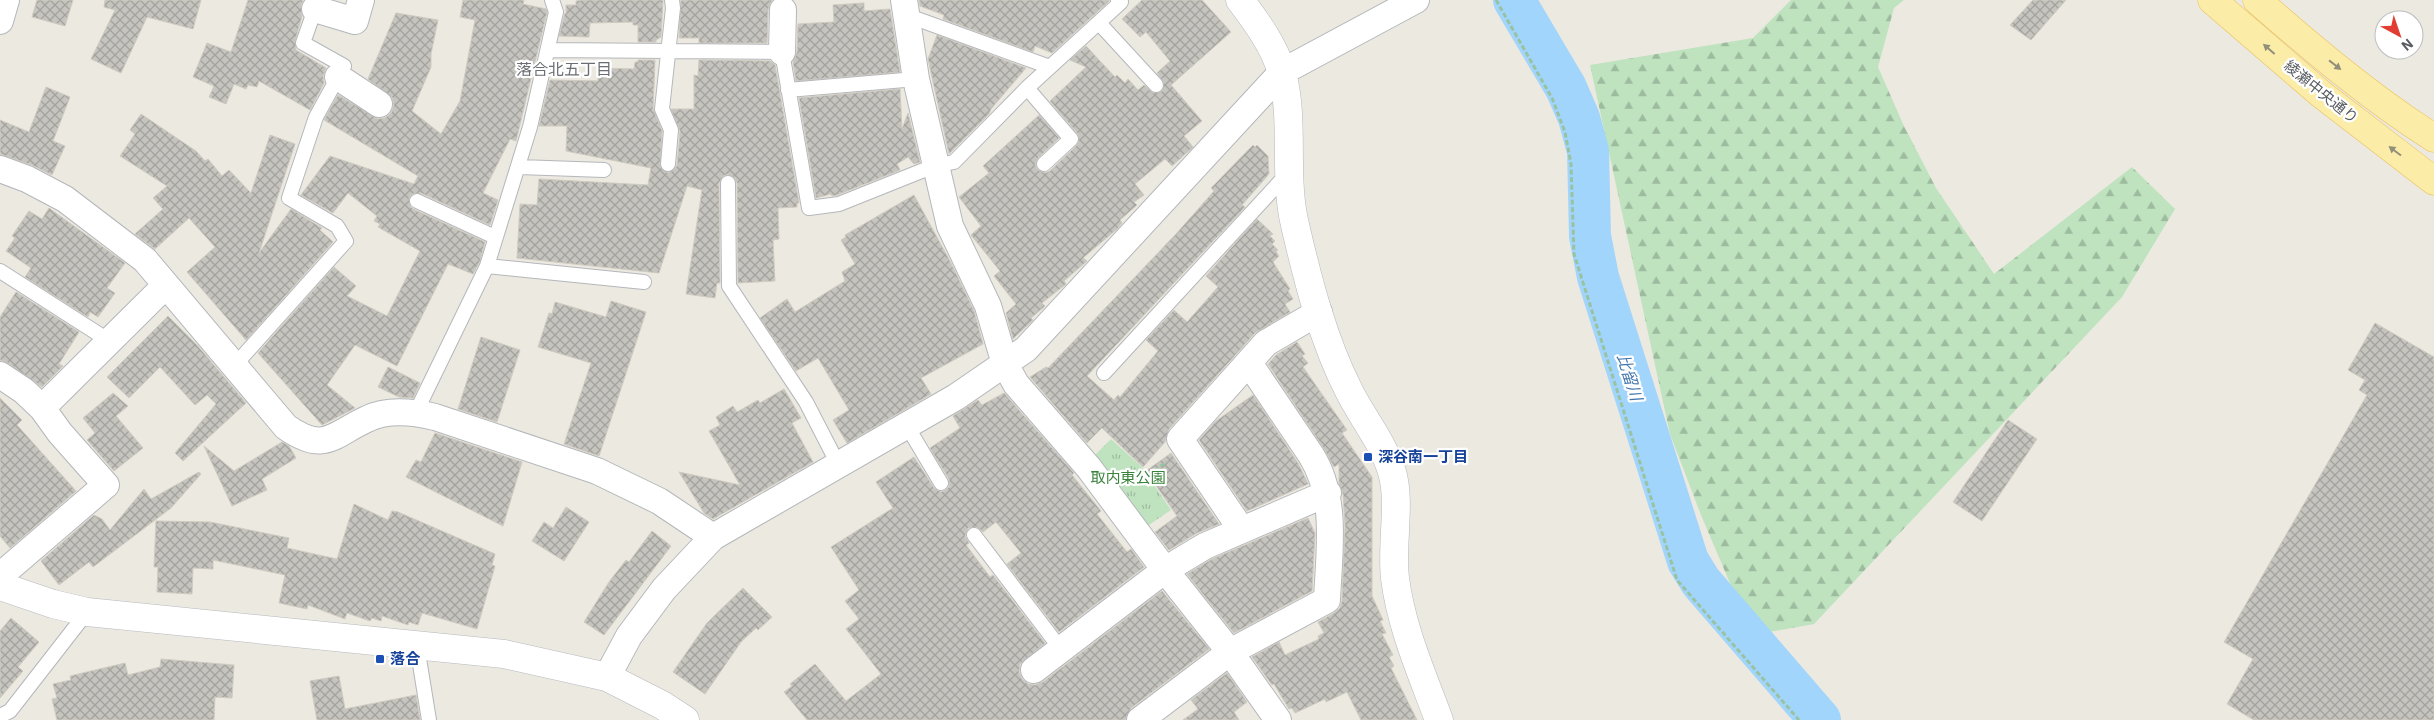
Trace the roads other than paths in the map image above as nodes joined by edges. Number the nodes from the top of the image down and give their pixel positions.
1 (6, 0) edge
2 (361, 0) edge
3 (552, 0) edge
4 (672, 0) edge
5 (1118, 0) edge
6 (1240, 0) edge
7 (1416, 0) edge
8 (2212, 0) edge
9 (2257, 0) edge
10 (313, 5) edge
11 (905, 8) edge
12 (783, 10) dead end
13 (0, 21) edge
14 (1099, 23) junction
15 (548, 50) junction
16 (668, 51) junction
17 (782, 52) junction
18 (1050, 67) junction
19 (1282, 72) junction
20 (338, 77) junction
21 (916, 79) junction
22 (1156, 85) dead end
23 (1027, 88) junction
24 (788, 90) junction
25 (379, 104) dead end
26 (2434, 138) edge
27 (668, 164) dead end
28 (1044, 164) dead end
29 (934, 166) junction
30 (519, 167) junction
31 (0, 169) edge
32 (604, 170) dead end
33 (1289, 172) junction
34 (2434, 181) edge
35 (728, 183) dead end
36 (417, 201) dead end
37 (495, 237) junction
38 (487, 266) junction
39 (0, 271) edge
40 (644, 282) dead end
41 (166, 286) junction
42 (1319, 312) junction
43 (111, 342) junction
44 (235, 364) junction
45 (1006, 364) junction
46 (1249, 364) junction
47 (1104, 373) dead end
48 (0, 375) edge
49 (42, 408) junction
50 (416, 412) junction
51 (907, 426) junction
52 (839, 466) junction
53 (941, 483) dead end
54 (1328, 493) junction
55 (1241, 529) junction
56 (974, 535) dead end
57 (713, 537) junction
58 (1165, 570) junction
59 (0, 576) edge
60 (0, 586) edge
61 (87, 612) junction
62 (417, 646) junction
63 (1060, 648) junction
64 (1230, 652) junction
65 (1034, 670) dead end
66 (607, 677) junction
67 (0, 716) edge
68 (429, 720) edge
69 (685, 720) edge
70 (1140, 720) edge
71 (1278, 720) edge
72 (1439, 720) edge

1 - 13 street
2 - 10 street
3 - 15 lane
4 - 16 lane
5 - 14 lane
6 - 19 street
7 - 19 street
34 -> 8 main road, 綾瀬中央通り
9 -> 26 main road, 綾瀬中央通り
10 - 20 lane
11 - 18 lane
11 - 21 street
12 - 17 street
14 - 18 lane
14 - 22 lane
15 - 16 lane
15 - 30 lane
16 - 17 lane
16 - 27 lane
17 - 24 lane
18 - 23 lane
19 - 33 street
19 - 45 street
20 - 25 street
20 - 44 lane
21 - 24 lane
21 - 29 street
23 - 28 lane
23 - 29 lane
24 - 29 lane
29 - 45 street
30 - 32 lane
30 - 37 lane
31 - 41 street
33 - 42 street
33 - 47 lane
35 - 52 lane
36 - 37 lane
37 - 38 lane
38 - 40 lane
38 - 50 lane
39 - 43 lane
41 - 43 street
41 - 44 street
42 - 46 street
42 - 72 street
43 - 49 street
44 - 50 street
45 - 51 street
45 - 58 street
46 - 54 street
46 - 55 street
48 - 49 street
49 - 59 street
50 - 57 street
51 - 52 street
51 - 53 lane
52 - 57 street
54 - 55 street
54 - 64 street
55 - 58 street
56 - 63 lane
57 - 66 street
58 - 63 street
58 - 64 street
60 - 61 street
61 - 62 street
61 - 67 lane
62 - 66 street
62 - 68 lane
63 - 65 street
64 - 70 street
64 - 71 street
66 - 69 street

